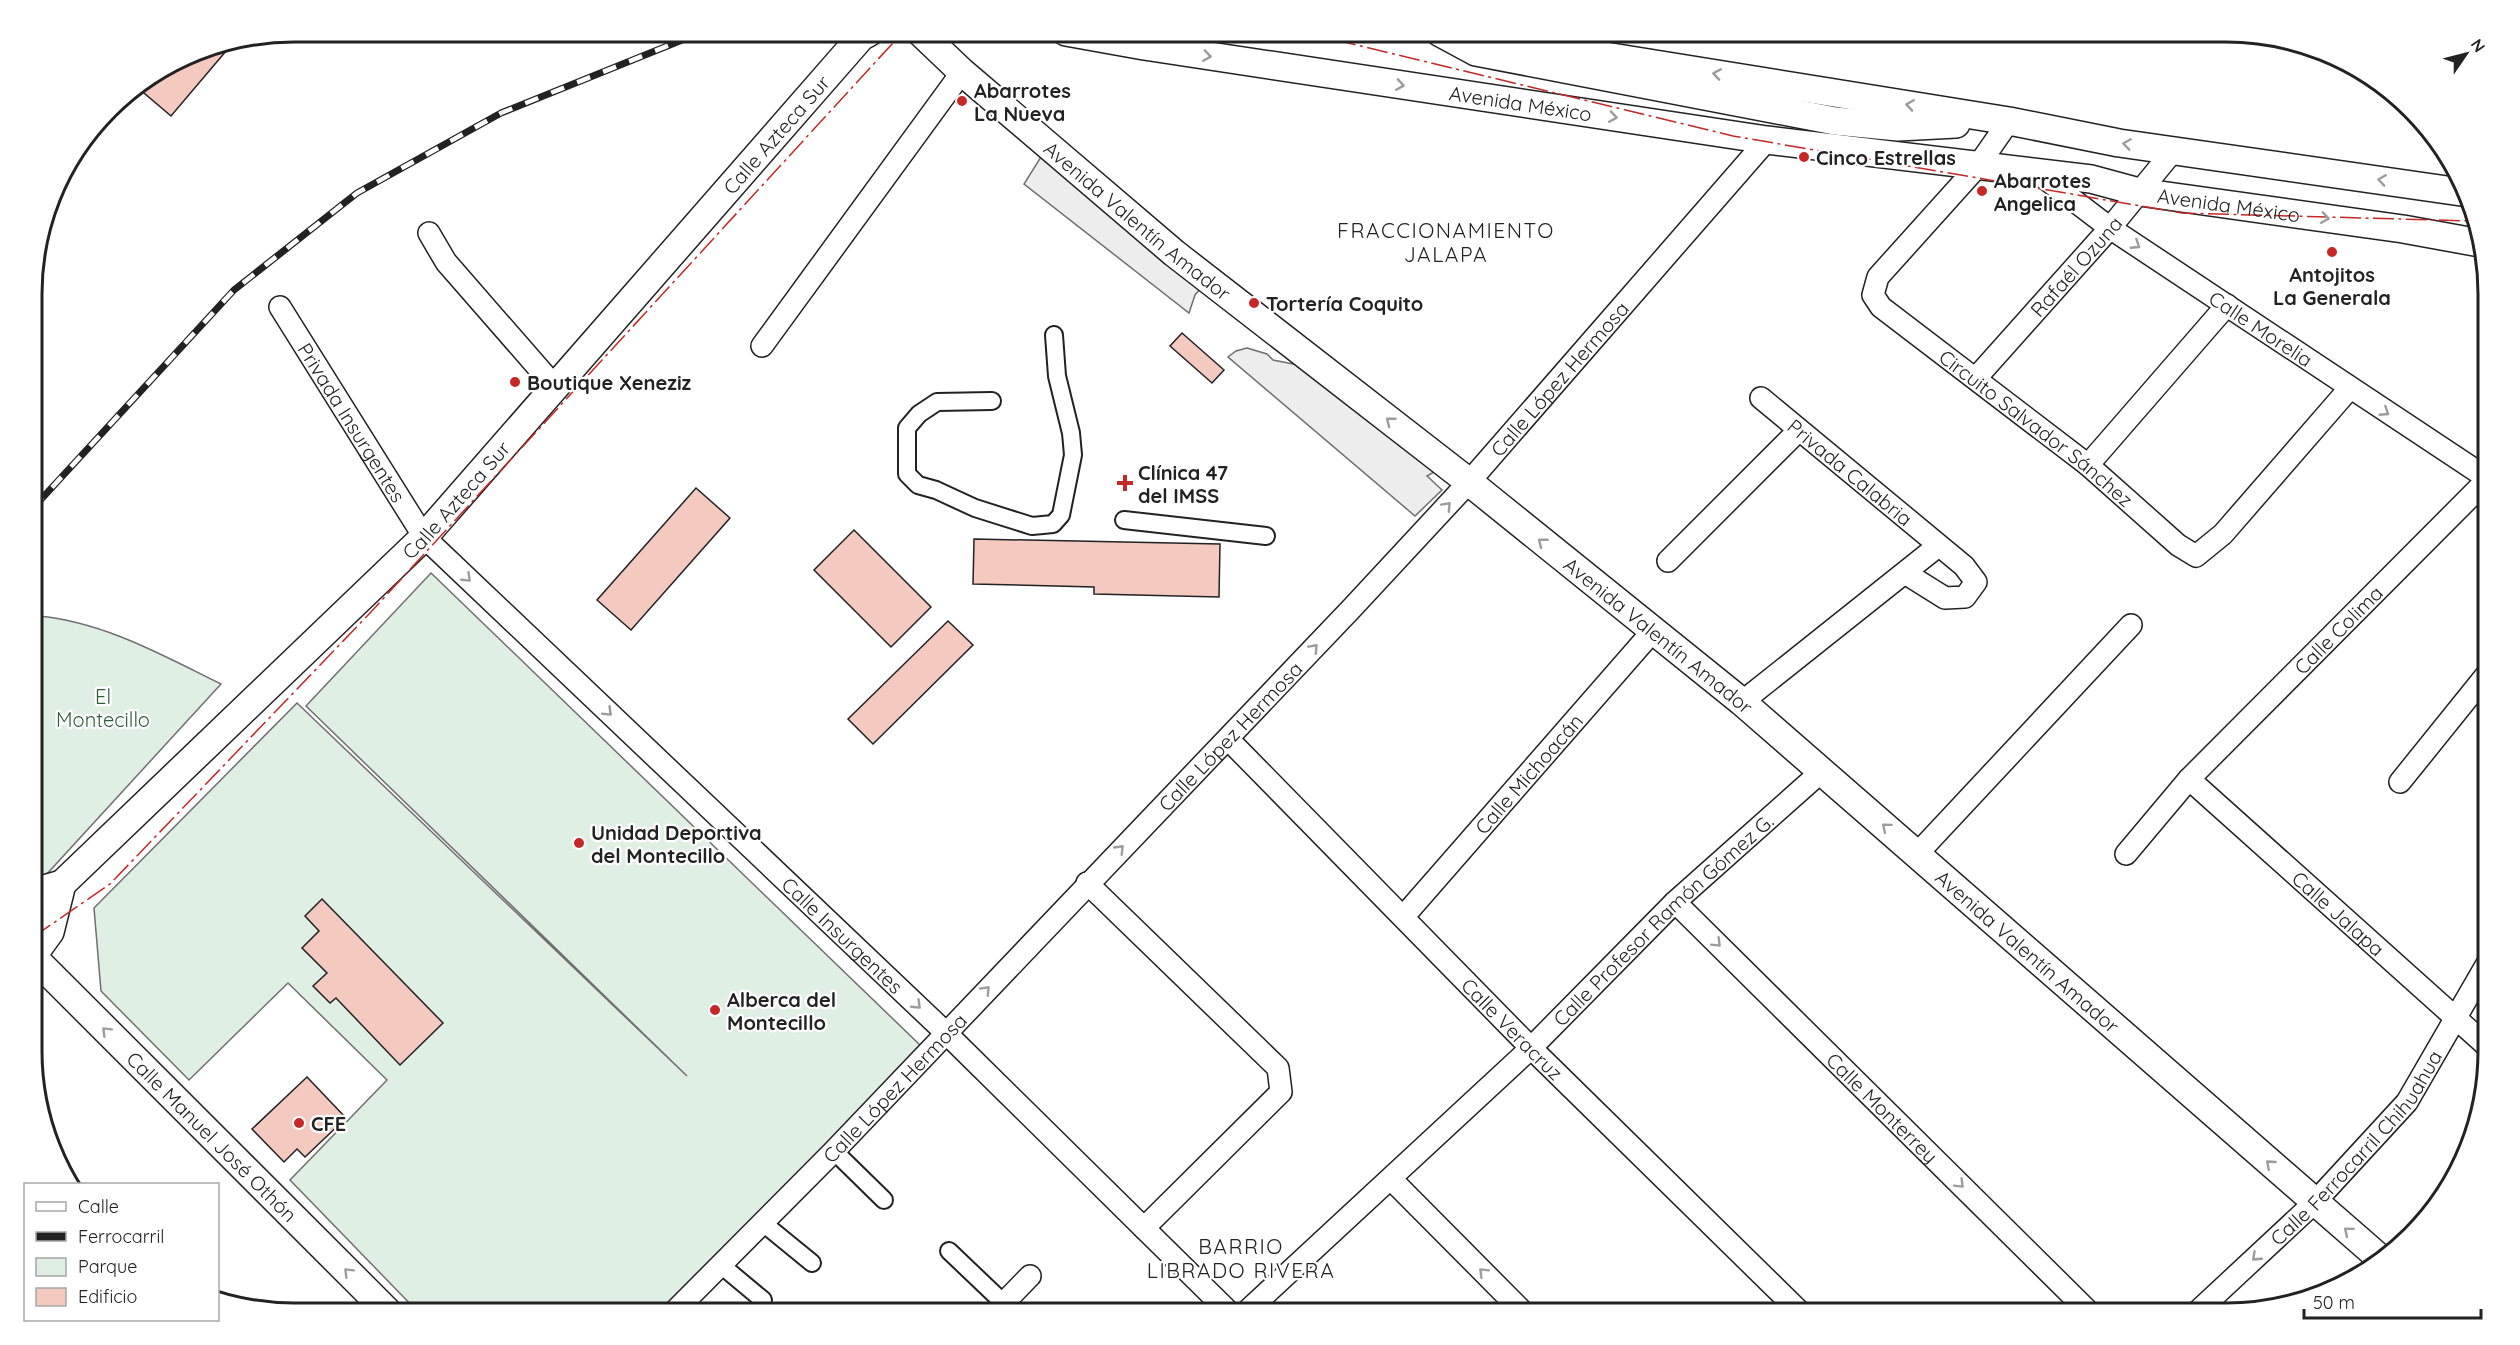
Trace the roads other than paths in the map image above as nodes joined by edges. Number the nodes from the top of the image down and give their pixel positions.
1 (857, 42) edge
2 (930, 42) edge
3 (1154, 42) edge
4 (1458, 42) edge
5 (1529, 42) edge
6 (962, 72) junction
7 (2009, 121) junction
8 (1898, 128) junction
9 (1767, 140) junction
10 (2173, 151) junction
11 (1977, 167) junction
12 (2038, 173) junction
13 (2414, 185) junction
14 (2456, 191) edge
15 (2139, 192) junction
16 (2110, 228) junction
17 (2403, 229) junction
18 (429, 233) dead end
19 (2472, 242) edge
20 (2227, 305) junction
21 (280, 307) dead end
22 (1054, 335) dead end
23 (762, 346) dead end
24 (1976, 378) junction
25 (555, 387) junction
26 (2349, 389) junction
27 (1761, 398) dead end
28 (992, 401) dead end
29 (1799, 430) junction
30 (2088, 465) junction
31 (2478, 473) edge
32 (1469, 482) junction
33 (2478, 488) edge
34 (1124, 520) dead end
35 (424, 537) junction
36 (1266, 537) dead end
37 (1938, 546) junction
38 (1668, 561) dead end
39 (1905, 573) junction
40 (2131, 625) dead end
41 (1652, 632) junction
42 (2478, 685) edge
43 (1743, 702) junction
44 (1228, 739) junction
45 (1821, 772) junction
46 (2189, 779) junction
47 (2400, 782) dead end
48 (1917, 854) junction
49 (2126, 854) dead end
50 (1087, 883) junction
51 (62, 884) junction
52 (42, 890) edge
53 (1675, 902) junction
54 (1404, 916) junction
55 (42, 942) edge
56 (42, 966) edge
57 (2478, 980) edge
58 (2456, 1018) junction
59 (946, 1033) junction
60 (2478, 1038) edge
61 (1531, 1048) junction
62 (834, 1151) junction
63 (1391, 1179) junction
64 (884, 1200) dead end
65 (2314, 1203) junction
66 (763, 1223) junction
67 (1144, 1228) junction
68 (949, 1251) dead end
69 (2375, 1254) edge
70 (812, 1263) dead end
71 (721, 1265) junction
72 (1030, 1276) dead end
73 (764, 1300) dead end
74 (379, 1303) edge
75 (684, 1303) edge
76 (997, 1303) edge
77 (1009, 1303) edge
78 (1220, 1303) edge
79 (1256, 1303) edge
80 (1514, 1303) edge
81 (1792, 1303) edge
82 (2080, 1303) edge
83 (2207, 1303) edge

1 - 25 street, Calle Azteca Sur
2 - 6 street, Avenida Valentín Amador
3 -> 9 street, Avenida México
4 - 8 street, Avenida México
7 -> 5 street, Avenida México
6 - 23 street
32 -> 6 street, Avenida Valentín Amador
7 - 8 street, Avenida México
10 -> 7 street, Avenida México
7 - 11 street, Circuito Salvador Sánchez
8 - 11 street, Avenida México
9 - 11 street, Avenida México
9 - 32 street, Calle López Hermosa
13 -> 10 street, Avenida México
10 - 15 street, Rafaél Ozuna
11 - 12 street, Avenida México
11 - 24 street, Circuito Salvador Sánchez
12 - 15 street, Avenida México
12 - 16 street, Calle Morelia
13 - 14 street, Avenida México
13 - 17 street
15 - 16 street, Rafaél Ozuna
15 -> 17 street, Avenida México
16 -> 20 street, Calle Morelia
16 - 24 street, Rafaél Ozuna
17 - 19 street, Avenida México
18 - 25 street
20 - 26 street, Calle Morelia
20 - 30 street
21 - 35 street, Privada Insurgentes
22 - 28 street
24 - 30 street, Circuito Salvador Sánchez
25 - 35 street, Calle Azteca Sur
26 - 30 street, Circuito Salvador Sánchez
26 -> 31 street, Calle Morelia
27 - 29 street, Privada Calabria
29 - 37 street, Privada Calabria
29 - 38 street
41 -> 32 street, Avenida Valentín Amador
44 -> 32 street, Calle López Hermosa
33 - 46 street, Calle Colima
34 - 36 street
35 - 51 street, Calle Azteca Sur
35 -> 59 street, Calle Insurgentes
37 - 39 street
37 - 39 street, Privada Calabria
39 - 43 street
40 - 48 street
41 - 43 street, Avenida Valentín Amador
41 - 54 street, Calle Michoacán
42 - 47 street
43 - 45 street, Avenida Valentín Amador
50 -> 44 street, Calle López Hermosa
44 - 54 street, Calle Veracruz
48 -> 45 street, Avenida Valentín Amador
45 - 53 street, Calle Profesor Ramón Gómez G.
46 - 49 street, Calle Colima
46 - 58 street, Calle Jalapa
65 -> 48 street, Avenida Valentín Amador
59 -> 50 street, Calle López Hermosa
50 - 67 street
51 - 52 street
51 - 55 street
53 - 61 street, Calle Profesor Ramón Gómez G.
53 -> 82 street, Calle Monterrey
54 - 61 street, Calle Veracruz
74 -> 56 street, Calle Manuel José Othón
57 - 58 street, Calle Ferrocarril Chihuahua
58 - 60 street, Calle Jalapa
58 - 65 street, Calle Ferrocarril Chihuahua
59 - 62 street, Calle López Hermosa
59 - 67 street, Calle Insurgentes
61 - 63 street, Calle Profesor Ramón Gómez G.
61 - 81 street, Calle Veracruz
62 - 64 street
62 - 66 street, Calle López Hermosa
63 - 79 street, Calle Profesor Ramón Gómez G.
80 -> 63 street
69 -> 65 street, Avenida Valentín Amador
65 -> 83 street, Calle Ferrocarril Chihuahua
66 - 70 street
66 - 71 street, Calle López Hermosa
67 - 78 street, Calle Insurgentes
68 - 76 street
71 - 73 street
71 - 75 street, Calle López Hermosa
72 - 77 street

